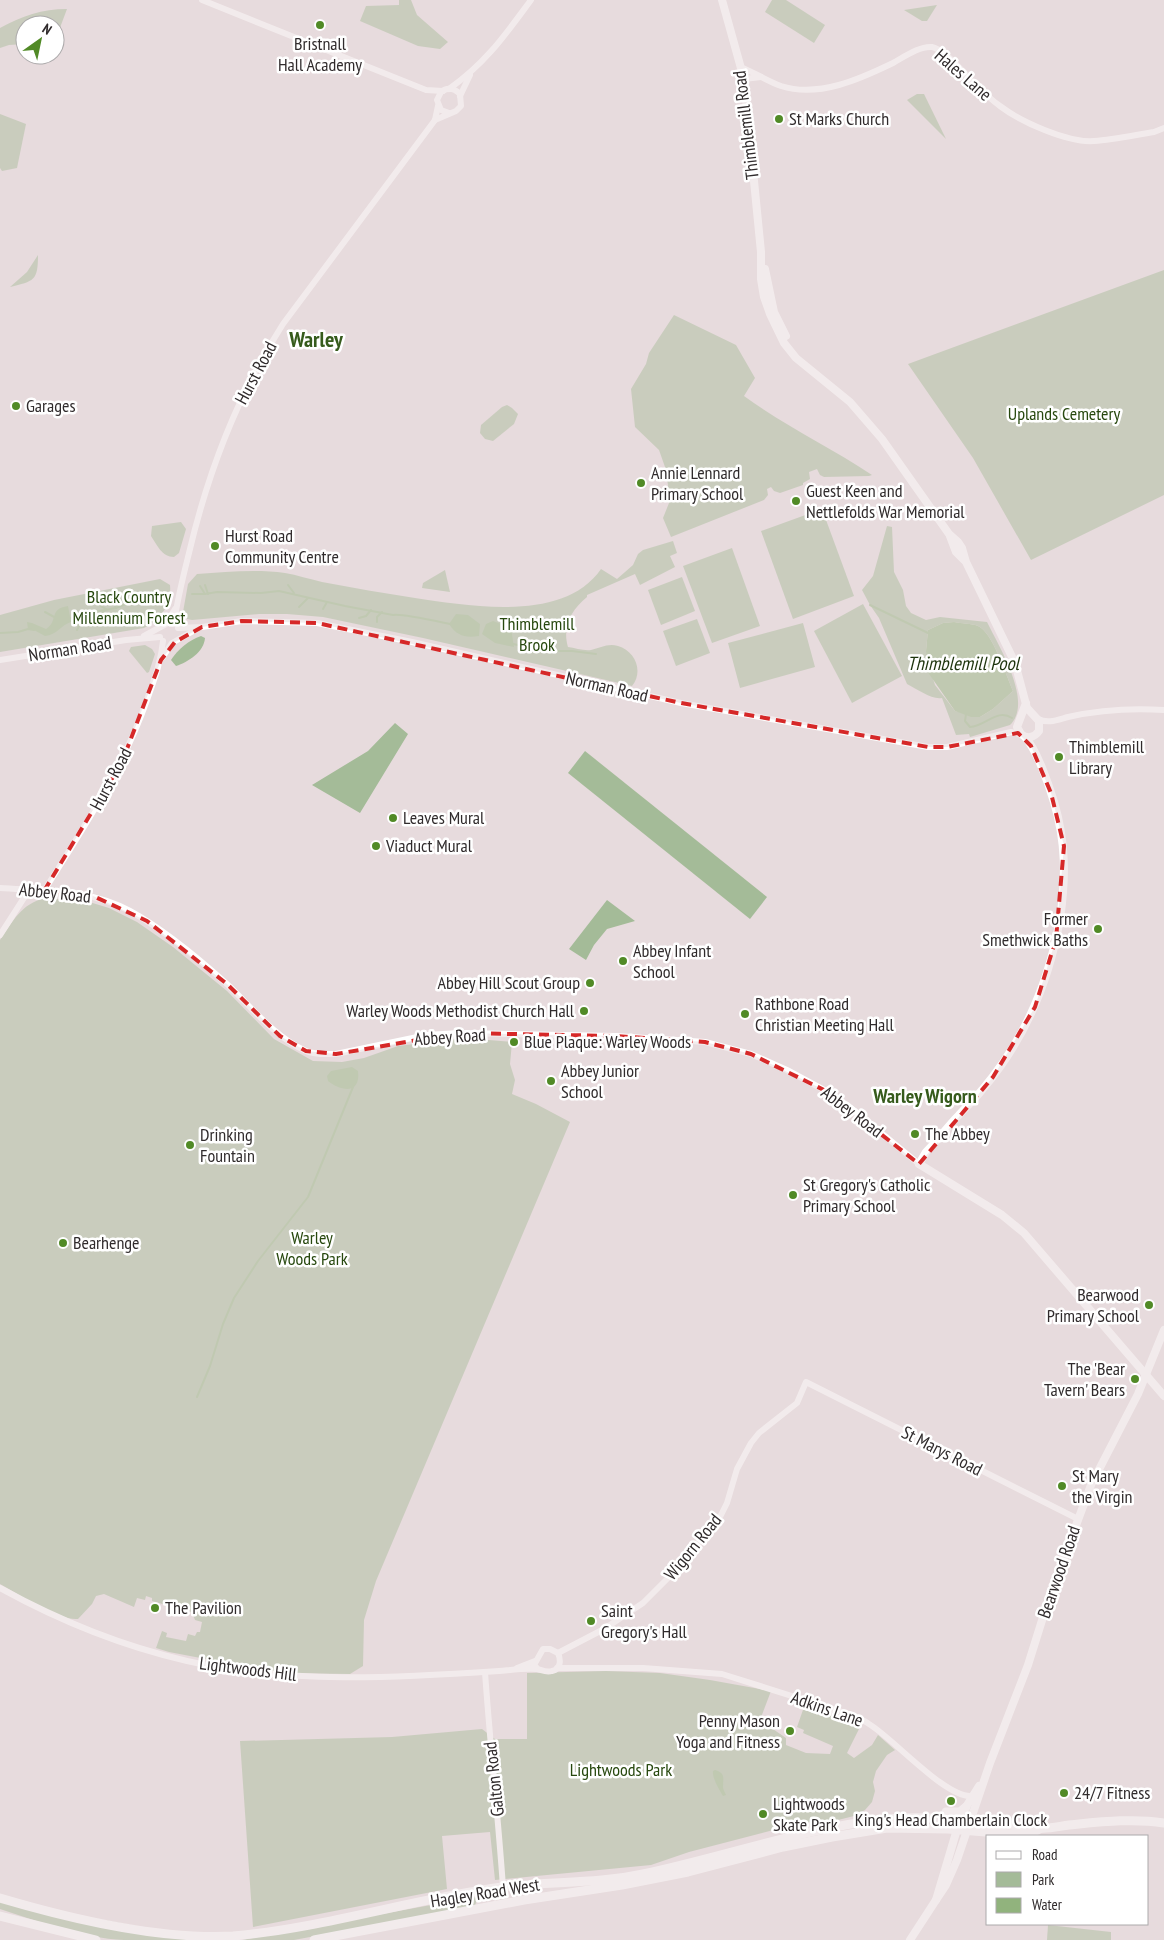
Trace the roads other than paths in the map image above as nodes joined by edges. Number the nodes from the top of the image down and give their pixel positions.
1 (202, 0) edge
2 (531, 0) edge
3 (722, 0) edge
4 (740, 66) junction
5 (471, 73) junction
6 (763, 77) junction
7 (744, 79) junction
8 (426, 90) junction
9 (446, 90) junction
10 (460, 96) junction
11 (438, 103) junction
12 (449, 113) junction
13 (434, 120) junction
14 (1164, 128) edge
15 (176, 608) junction
16 (163, 626) junction
17 (176, 626) junction
18 (202, 627) junction
19 (141, 638) junction
20 (162, 639) junction
21 (178, 639) junction
22 (172, 643) junction
23 (0, 660) edge
24 (161, 660) junction
25 (1026, 704) junction
26 (1164, 710) edge
27 (1022, 717) junction
28 (1036, 718) junction
29 (1048, 722) junction
30 (1018, 724) junction
31 (1011, 732) junction
32 (1037, 733) junction
33 (1023, 735) junction
34 (1031, 746) junction
35 (0, 888) edge
36 (29, 890) junction
37 (44, 891) junction
38 (0, 935) edge
39 (919, 1164) junction
40 (1164, 1330) edge
41 (1146, 1375) junction
42 (806, 1382) joint
43 (1164, 1396) edge
44 (1078, 1519) junction
45 (0, 1588) edge
46 (558, 1653) junction
47 (535, 1661) junction
48 (558, 1668) junction
49 (511, 1670) junction
50 (538, 1670) junction
51 (485, 1672) junction
52 (990, 1763) junction
53 (973, 1796) junction
54 (966, 1807) junction
55 (919, 1817) junction
56 (970, 1820) junction
57 (1164, 1822) edge
58 (959, 1824) junction
59 (1041, 1828) junction
60 (968, 1831) junction
61 (729, 1857) junction
62 (503, 1887) junction
63 (474, 1892) junction
64 (0, 1898) edge
65 (524, 1900) junction
66 (936, 1900) junction
67 (474, 1909) junction
68 (0, 1916) edge
69 (96, 1940) edge
70 (314, 1940) edge
71 (910, 1940) edge

1 - 8 street
2 - 5 street
3 - 4 main road, Thimblemill Road
4 - 6 street, Hales Lane
4 - 7 main road, Thimblemill Road
5 - 9 street
5 - 10 street
6 - 7 street, Hales Lane
6 - 14 street, Hales Lane
7 - 25 main road, Thimblemill Road
8 - 9 street
8 - 11 street
9 - 10 street
9 - 11 street
10 - 12 street
11 - 12 street
11 - 13 street, Hurst Road
12 - 13 street, Hurst Road
13 - 15 street, Hurst Road
15 - 16 street, Hurst Road
15 - 17 street, Hurst Road
16 - 17 street
16 - 19 street, Norman Road
16 - 20 street
17 - 18 street, Norman Road
17 - 21 street
18 - 21 street, Norman Road
18 - 31 street, Norman Road
19 - 20 street, Norman Road
19 - 23 street, Norman Road
20 - 22 street
20 - 24 street, Hurst Road
21 - 22 street
22 - 24 street, Hurst Road
24 - 37 street, Hurst Road
25 - 27 main road
25 - 28 main road, Thimblemill Road
26 - 29 street
27 - 28 main road
27 - 30 main road
28 - 29 street
28 - 32 main road
29 - 32 street
30 - 31 street
30 - 33 main road
31 - 33 street, Norman Road
32 - 33 main road
32 - 34 main road
33 - 34 main road
34 - 39 main road
35 - 36 street, Abbey Road
36 - 37 street, Abbey Road
36 - 38 street
37 - 39 street, Abbey Road
39 - 41 main road
40 - 41 main road, Bearwood Road
41 - 43 main road
41 - 44 main road, Bearwood Road
42 - 44 street, St Marys Road
42 - 46 street, Wigorn Road
44 - 52 main road, Bearwood Road
45 - 51 street, Lightwoods Hill
46 - 47 street
46 - 48 street
47 - 49 street, Lightwoods Hill
47 - 50 street
48 - 50 street
48 - 53 street, Adkins Lane
49 - 50 street, Lightwoods Hill
49 - 51 street, Lightwoods Hill
51 - 62 street, Galton Road
52 - 53 main road, Bearwood Road
52 - 56 main road, Bearwood Road
53 - 54 main road, Bearwood Road
54 - 55 highway
54 - 58 main road, Bearwood Road
55 - 58 highway, Hagley Road West
55 - 61 highway, Hagley Road West
56 - 58 highway, Hagley Road West
56 - 59 highway, Hagley Road West
56 - 60 main road, Bearwood Road
57 - 59 highway
58 - 60 highway, Hagley Road West
58 - 61 highway, Hagley Road West
58 - 66 main road, Bearwood Road
59 - 60 highway, Hagley Road West
60 - 66 main road, Bearwood Road
61 - 62 highway, Hagley Road West
61 - 65 highway, Hagley Road West
62 - 63 highway, Hagley Road West
62 - 65 highway
63 - 64 highway, Hagley Road West
63 - 67 highway
65 - 67 highway, Hagley Road West
66 - 71 main road
67 - 70 highway, Hagley Road West
68 - 69 highway

